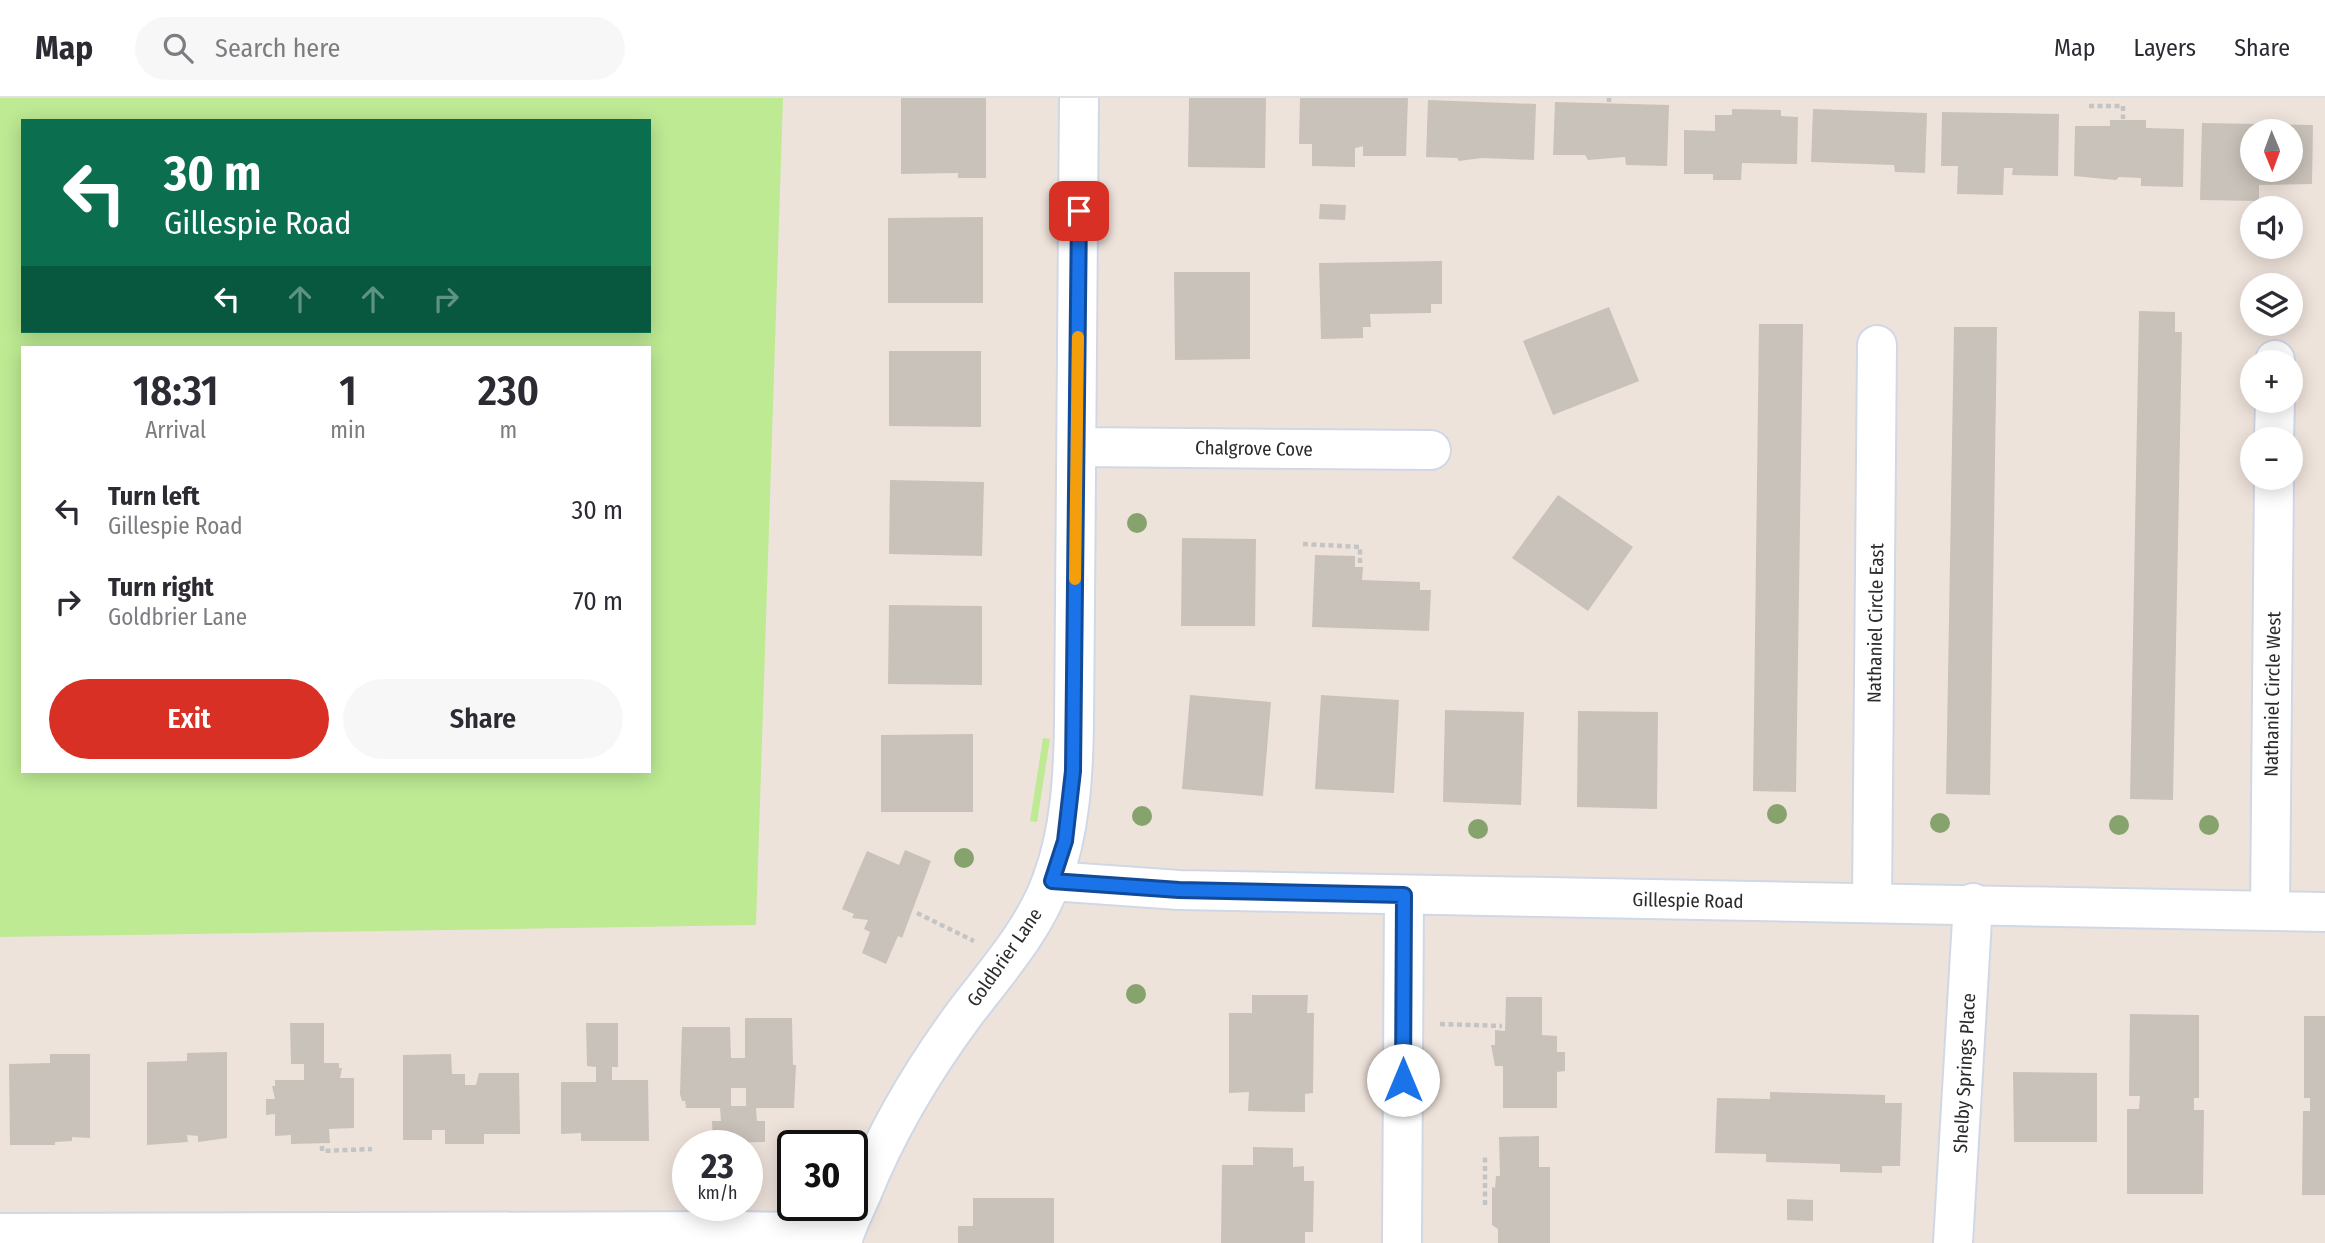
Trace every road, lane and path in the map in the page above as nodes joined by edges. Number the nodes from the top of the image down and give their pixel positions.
1 (1079, 98) edge
2 (2088, 106) dead end
3 (2123, 118) dead end
4 (1877, 345) dead end
5 (1077, 447) junction
6 (1431, 450) dead end
7 (2274, 490) edge
8 (1303, 544) dead end
9 (1360, 564) dead end
10 (1052, 881) junction
11 (1404, 895) junction
12 (1872, 902) junction
13 (1973, 904) junction
14 (2270, 911) junction
15 (2325, 912) edge
16 (917, 913) dead end
17 (974, 941) dead end
18 (1439, 1024) dead end
19 (1502, 1026) dead end
20 (322, 1146) dead end
21 (372, 1149) dead end
22 (1485, 1155) dead end
23 (1485, 1205) dead end
24 (0, 1233) edge
25 (843, 1240) edge
26 (1402, 1243) edge
27 (1954, 1243) edge

1 - 5 street, Goldbrier Lane
2 - 3 path
4 - 12 street, Nathaniel Circle East
5 - 6 street, Chalgrove Cove
5 - 10 street, Goldbrier Lane
7 - 14 street, Nathaniel Circle West
8 - 9 path
10 - 11 street, Gillespie Road
10 - 25 street, Goldbrier Lane
11 - 12 street, Gillespie Road
11 - 26 street
12 - 13 street, Gillespie Road
13 - 14 street, Gillespie Road
13 - 27 street, Shelby Springs Place
14 - 15 street, Gillespie Road
16 - 17 path
18 - 19 path
20 - 21 path
22 - 23 path
24 - 25 street

